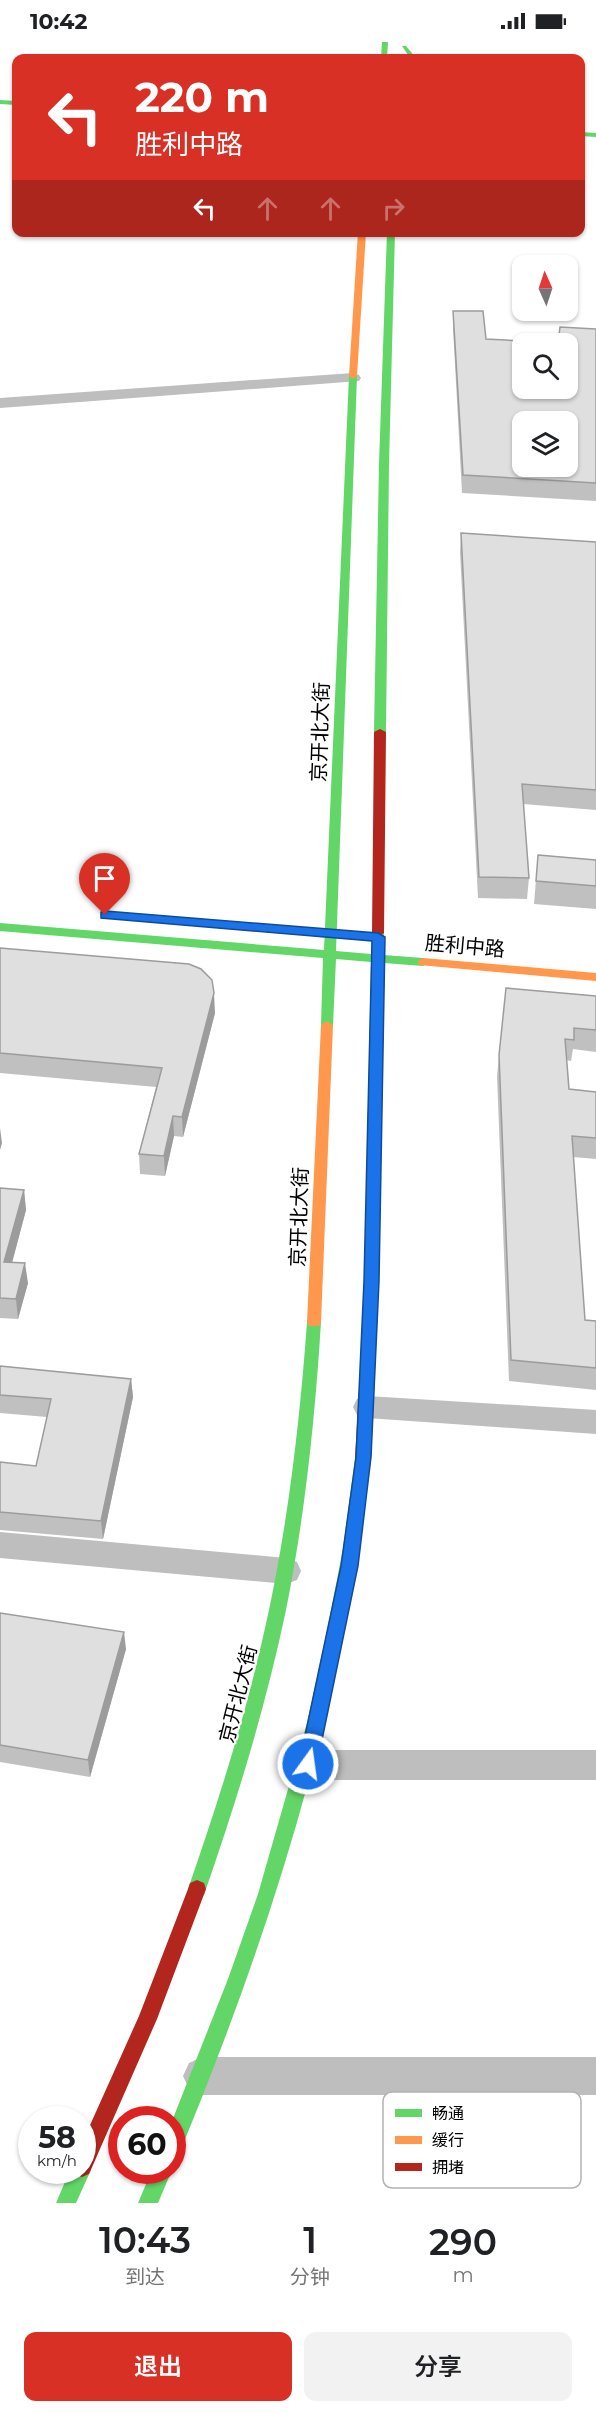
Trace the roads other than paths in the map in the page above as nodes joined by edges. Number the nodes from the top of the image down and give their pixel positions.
1 (362, 237) edge
2 (391, 237) edge
3 (353, 378) junction
4 (0, 403) edge
5 (0, 927) edge
6 (331, 954) junction
7 (378, 958) junction
8 (596, 976) edge
9 (367, 1407) junction
10 (596, 1422) edge
11 (0, 1545) edge
12 (286, 1571) junction
13 (308, 1764) junction
14 (596, 1765) edge
15 (202, 2076) junction
16 (596, 2076) edge
17 (186, 2114) edge
18 (96, 2138) edge
19 (75, 2184) edge
20 (156, 2184) edge
21 (66, 2203) edge
22 (148, 2203) edge

1 - 3 main road, 京开北大街
2 - 7 main road
3 - 4 street
3 - 6 main road, 京开北大街
5 - 6 main road, 胜利中路
6 - 7 main road, 胜利中路
6 - 12 main road, 京开北大街
7 - 8 main road, 胜利中路
7 - 9 main road
9 - 10 street
9 - 13 main road
11 - 12 street
12 - 18 main road, 京开北大街
13 - 14 street
13 - 15 main road
15 - 16 street
15 - 17 main road
19 - 21 main road, 京开北大街
20 - 22 main road

